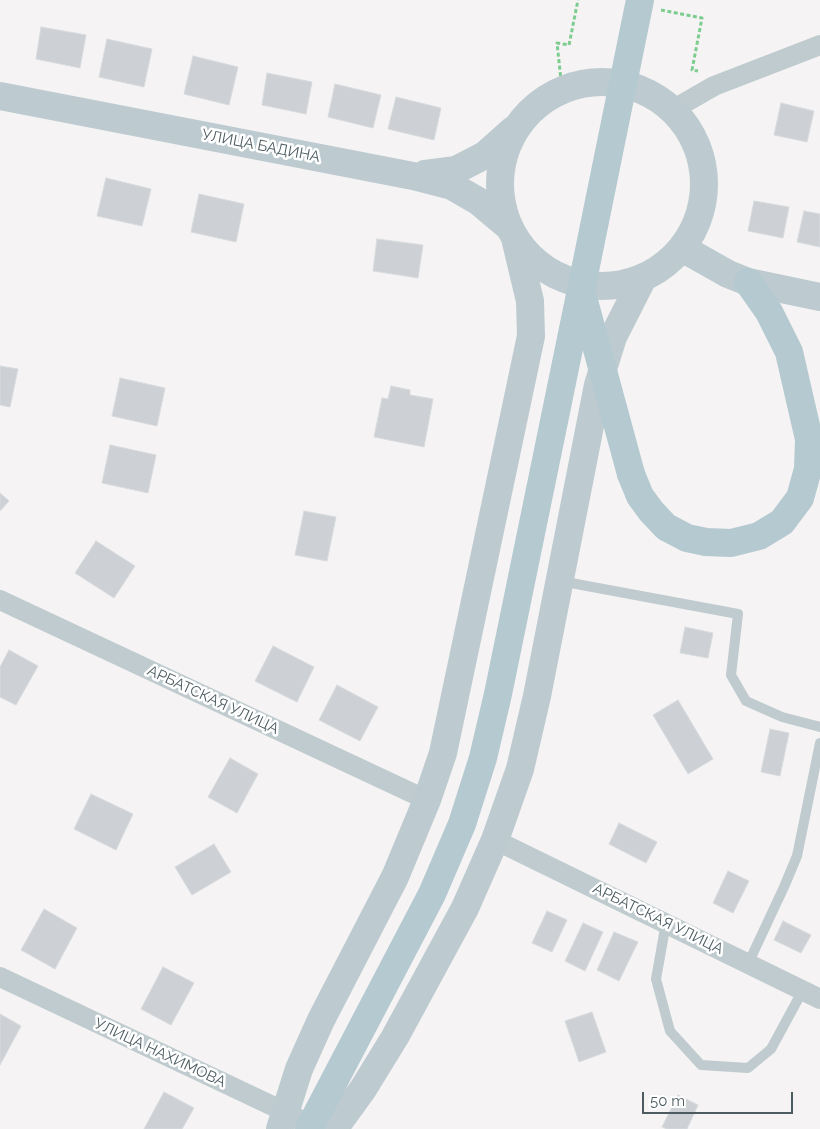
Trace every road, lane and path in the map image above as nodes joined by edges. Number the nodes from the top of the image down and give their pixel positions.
1 (578, 0) edge
2 (640, 0) edge
3 (668, 11) dead end
4 (820, 45) edge
5 (704, 72) dead end
6 (562, 89) junction
7 (0, 96) edge
8 (674, 109) junction
9 (516, 127) junction
10 (413, 176) junction
11 (512, 232) junction
12 (682, 248) junction
13 (643, 278) junction
14 (748, 282) junction
15 (581, 290) junction
16 (820, 297) edge
17 (560, 581) junction
18 (0, 600) edge
19 (820, 727) edge
20 (820, 743) edge
21 (427, 800) junction
22 (495, 840) junction
23 (666, 923) junction
24 (748, 964) junction
25 (0, 977) edge
26 (811, 995) edge
27 (282, 1120) edge
28 (319, 1128) edge

1 - 6 path
2 - 15 main road, bridge
3 - 5 path
4 - 8 street
6 - 8 street
6 - 9 street
7 - 10 street, УЛИЦА БАДИНА
8 - 12 street
9 - 10 street
9 - 11 street
10 - 11 street, УЛИЦА БАДИНА
11 - 13 street
11 - 21 street
12 - 13 street
12 - 14 street
13 - 17 street
14 - 15 main road, bridge
14 - 16 street
15 - 28 main road
17 - 19 lane
17 - 22 street
18 - 21 street, АРБАТСКАЯ УЛИЦА
20 - 24 lane
21 - 27 street
22 - 23 street, АРБАТСКАЯ УЛИЦА
22 - 28 street
23 - 24 street, АРБАТСКАЯ УЛИЦА
23 - 26 lane
24 - 26 street, АРБАТСКАЯ УЛИЦА
25 - 27 street, УЛИЦА НАХИМОВА
27 - 28 street, УЛИЦА НАХИМОВА

